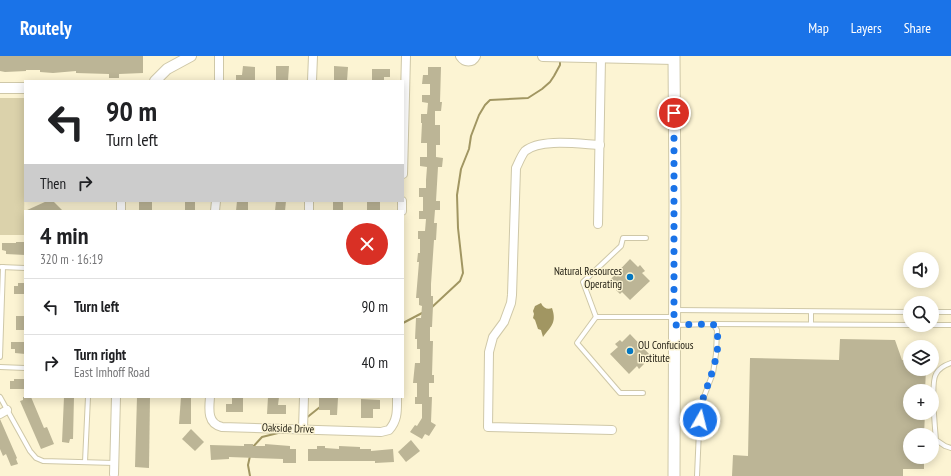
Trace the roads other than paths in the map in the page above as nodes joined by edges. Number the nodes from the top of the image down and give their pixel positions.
1 (219, 56) edge
2 (313, 56) edge
3 (406, 56) edge
4 (462, 56) edge
5 (475, 56) edge
6 (543, 56) edge
7 (556, 56) edge
8 (184, 57) edge
9 (601, 58) junction
10 (674, 58) edge
11 (156, 80) edge
12 (219, 80) edge
13 (312, 80) edge
14 (0, 88) edge
15 (24, 88) edge
16 (404, 135) edge
17 (600, 145) junction
18 (598, 224) dead end
19 (646, 238) dead end
20 (1, 267) edge
21 (24, 268) edge
22 (811, 312) junction
23 (903, 312) edge
24 (939, 312) edge
25 (951, 312) edge
26 (596, 317) junction
27 (675, 318) junction
28 (713, 324) junction
29 (811, 324) junction
30 (903, 325) edge
31 (939, 325) edge
32 (951, 325) edge
33 (0, 357) edge
34 (951, 363) edge
35 (0, 367) edge
36 (24, 368) edge
37 (643, 393) dead end
38 (0, 397) edge
39 (88, 398) edge
40 (116, 398) edge
41 (304, 398) edge
42 (397, 398) edge
43 (210, 399) edge
44 (3, 412) edge
45 (302, 428) junction
46 (612, 430) dead end
47 (951, 448) edge
48 (85, 462) junction
49 (114, 463) junction
50 (114, 474) dead end
51 (674, 476) edge
52 (698, 476) edge

1 - 12 street
2 - 13 street
3 - 16 street
4 - 5 street
6 - 7 street
7 - 9 street
8 - 11 street
9 - 10 street
9 - 17 street
10 - 27 main road
14 - 15 street
17 - 18 street
17 - 46 street
19 - 26 lane
20 - 21 lane
20 - 33 lane
22 - 23 lane
22 - 27 lane
22 - 29 lane
24 - 25 lane
26 - 27 lane
26 - 37 lane
27 - 28 lane
27 - 51 main road
28 - 29 lane
28 - 52 lane
29 - 30 lane
31 - 32 lane
34 - 47 lane
35 - 36 lane
38 - 44 lane
39 - 48 lane
40 - 49 street
41 - 45 street
42 - 45 street, Oakside Drive
43 - 45 street, Oakside Drive
44 - 48 lane
48 - 49 lane
49 - 50 street

